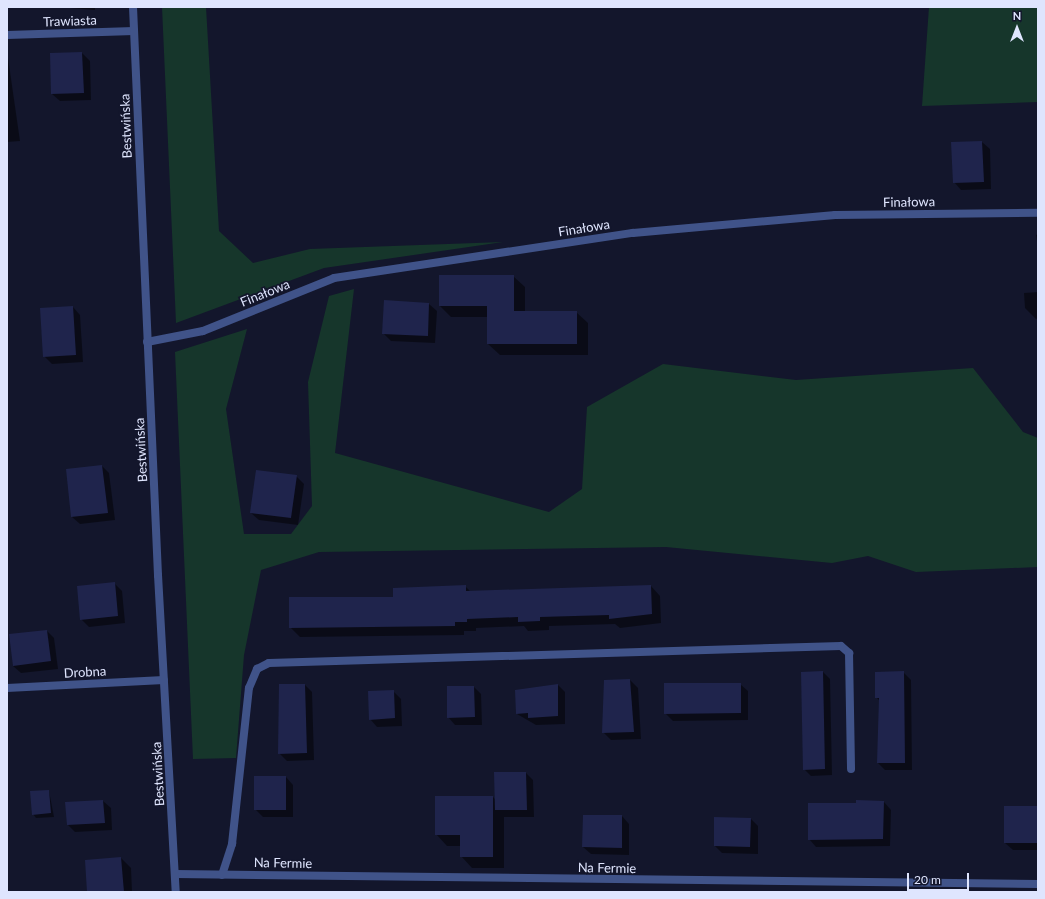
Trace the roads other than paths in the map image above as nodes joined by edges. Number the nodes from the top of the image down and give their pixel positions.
1 (133, 7) edge
2 (134, 31) junction
3 (7, 35) edge
4 (1038, 213) edge
5 (147, 342) junction
6 (164, 680) junction
7 (7, 688) edge
8 (851, 769) dead end
9 (175, 874) junction
10 (222, 875) junction
11 (1038, 884) edge
12 (176, 892) edge

1 - 2 street, Bestwińska
2 - 3 street, Trawiasta
2 - 5 street, Bestwińska
4 - 5 street, Finałowa
5 - 6 street, Bestwińska
6 - 7 street, Drobna
6 - 9 street, Bestwińska
8 - 10 street
9 - 10 street, Na Fermie
9 - 12 street, Bestwińska
10 - 11 street, Na Fermie

